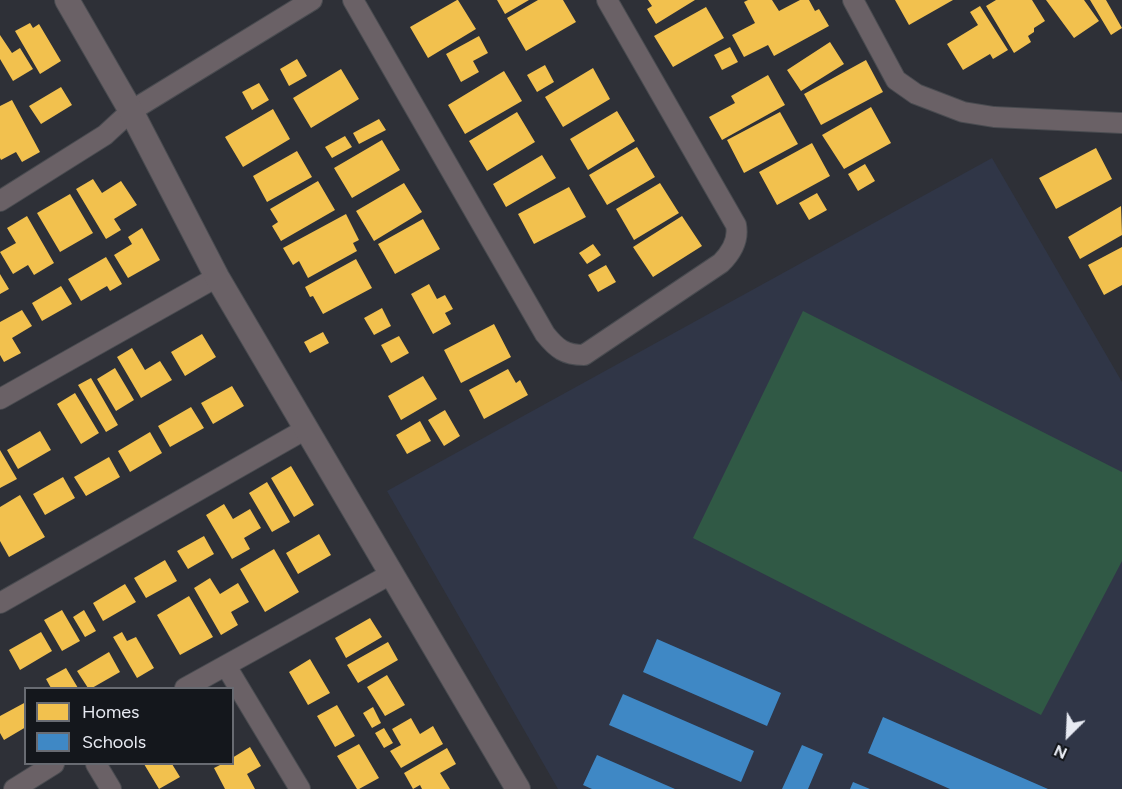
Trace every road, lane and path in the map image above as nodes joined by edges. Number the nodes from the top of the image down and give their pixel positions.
1 (67, 0) edge
2 (312, 0) edge
3 (353, 0) edge
4 (607, 0) edge
5 (853, 0) edge
6 (131, 111) junction
7 (1122, 123) edge
8 (0, 201) edge
9 (217, 277) junction
10 (0, 399) edge
11 (306, 429) junction
12 (391, 574) junction
13 (0, 603) edge
14 (226, 666) junction
15 (187, 687) edge
16 (52, 765) edge
17 (97, 765) edge
18 (14, 789) edge
19 (111, 789) edge
20 (300, 789) edge
21 (518, 789) edge

1 - 6 street
2 - 6 street
3 - 4 street
5 - 7 street
6 - 8 street
6 - 9 street
9 - 10 street
9 - 11 street
11 - 12 street
11 - 13 street
12 - 14 street
12 - 21 street
14 - 15 street
14 - 20 street
16 - 18 street
17 - 19 street

